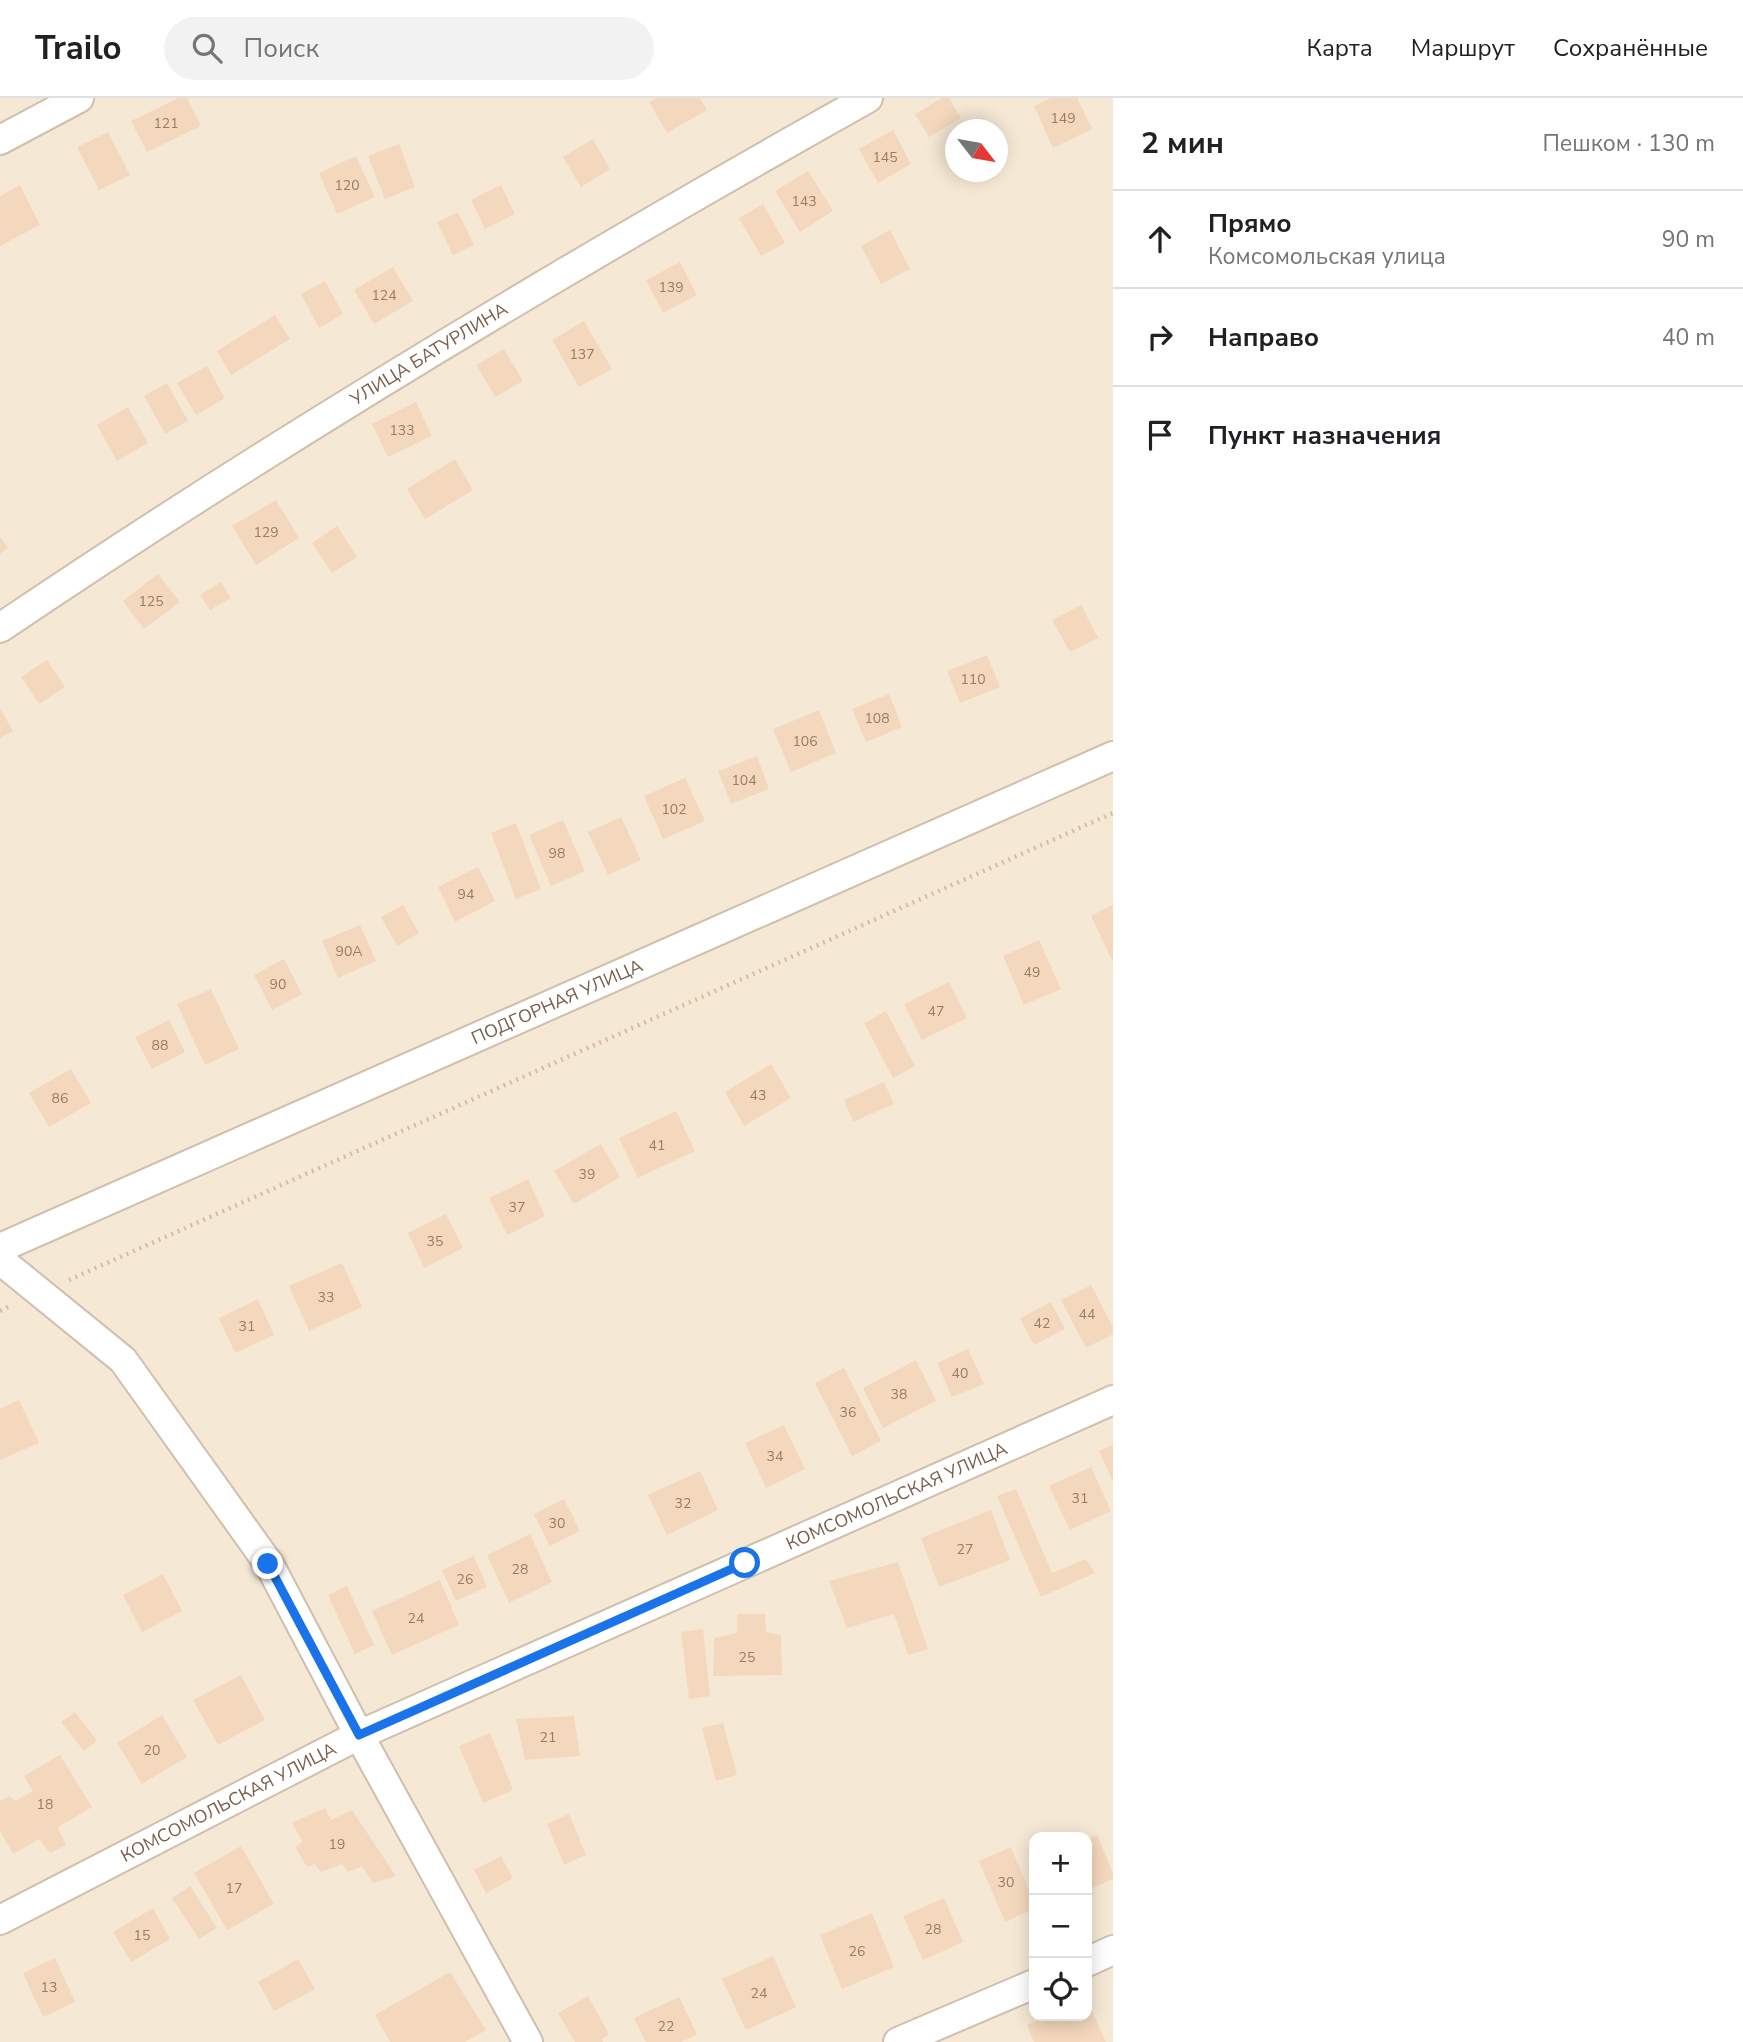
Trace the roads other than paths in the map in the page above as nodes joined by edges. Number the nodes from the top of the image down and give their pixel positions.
1 (79, 98) edge
2 (868, 98) edge
3 (0, 140) edge
4 (0, 628) edge
5 (1113, 756) edge
6 (0, 1248) edge
7 (0, 1260) edge
8 (1113, 1400) edge
9 (359, 1735) junction
10 (0, 1920) edge
11 (1113, 1950) edge
12 (1092, 1960) edge
13 (1029, 1986) edge
14 (528, 2042) edge
15 (898, 2042) edge

1 - 3 street
2 - 4 street, УЛИЦА БАТУРЛИНА
5 - 6 street, ПОДГОРНАЯ УЛИЦА
7 - 9 street
8 - 9 street, КОМСОМОЛЬСКАЯ УЛИЦА
9 - 10 street, КОМСОМОЛЬСКАЯ УЛИЦА
9 - 14 street
11 - 12 street
13 - 15 street

